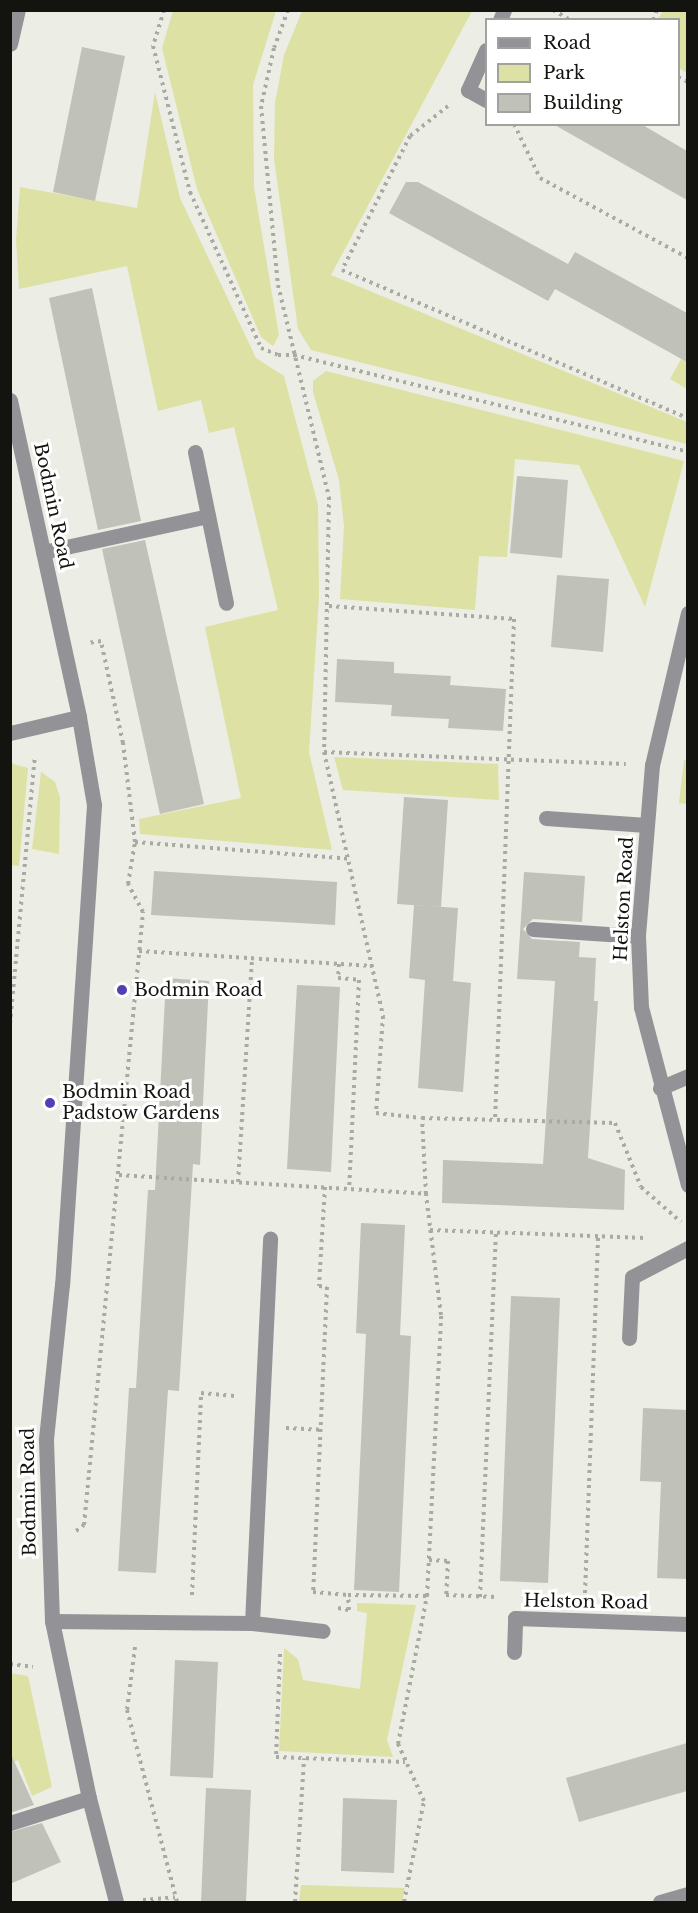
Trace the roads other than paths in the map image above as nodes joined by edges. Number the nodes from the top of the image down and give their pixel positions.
1 (18, 10) edge
2 (10, 44) edge
3 (485, 52) edge
4 (485, 99) edge
5 (10, 400) edge
6 (195, 452) dead end
7 (208, 516) junction
8 (43, 552) junction
9 (226, 603) dead end
10 (687, 613) edge
11 (80, 717) junction
12 (10, 733) edge
13 (546, 818) dead end
14 (646, 825) junction
15 (533, 929) dead end
16 (638, 936) junction
17 (687, 1076) edge
18 (660, 1088) junction
19 (687, 1185) edge
20 (270, 1239) dead end
21 (687, 1248) edge
22 (629, 1338) dead end
23 (52, 1621) junction
24 (252, 1623) junction
25 (687, 1624) edge
26 (323, 1631) dead end
27 (514, 1652) dead end
28 (89, 1798) junction
29 (10, 1823) edge
30 (687, 1894) edge
31 (116, 1902) edge
32 (660, 1902) edge

1 - 2 street
3 - 4 street
5 - 8 street, Bodmin Road
6 - 7 street
7 - 8 street
7 - 9 street
8 - 11 street, Bodmin Road
10 - 14 street, Helston Road
11 - 12 street
11 - 23 street, Bodmin Road
13 - 14 street
14 - 16 street, Helston Road
15 - 16 street
16 - 18 street, Helston Road
17 - 18 street
18 - 19 street, Helston Road
20 - 24 street
21 - 22 street
23 - 24 street
23 - 28 street, Bodmin Road
24 - 26 street
25 - 27 street, Helston Road
28 - 29 street
28 - 31 street, Bodmin Road
30 - 32 street

